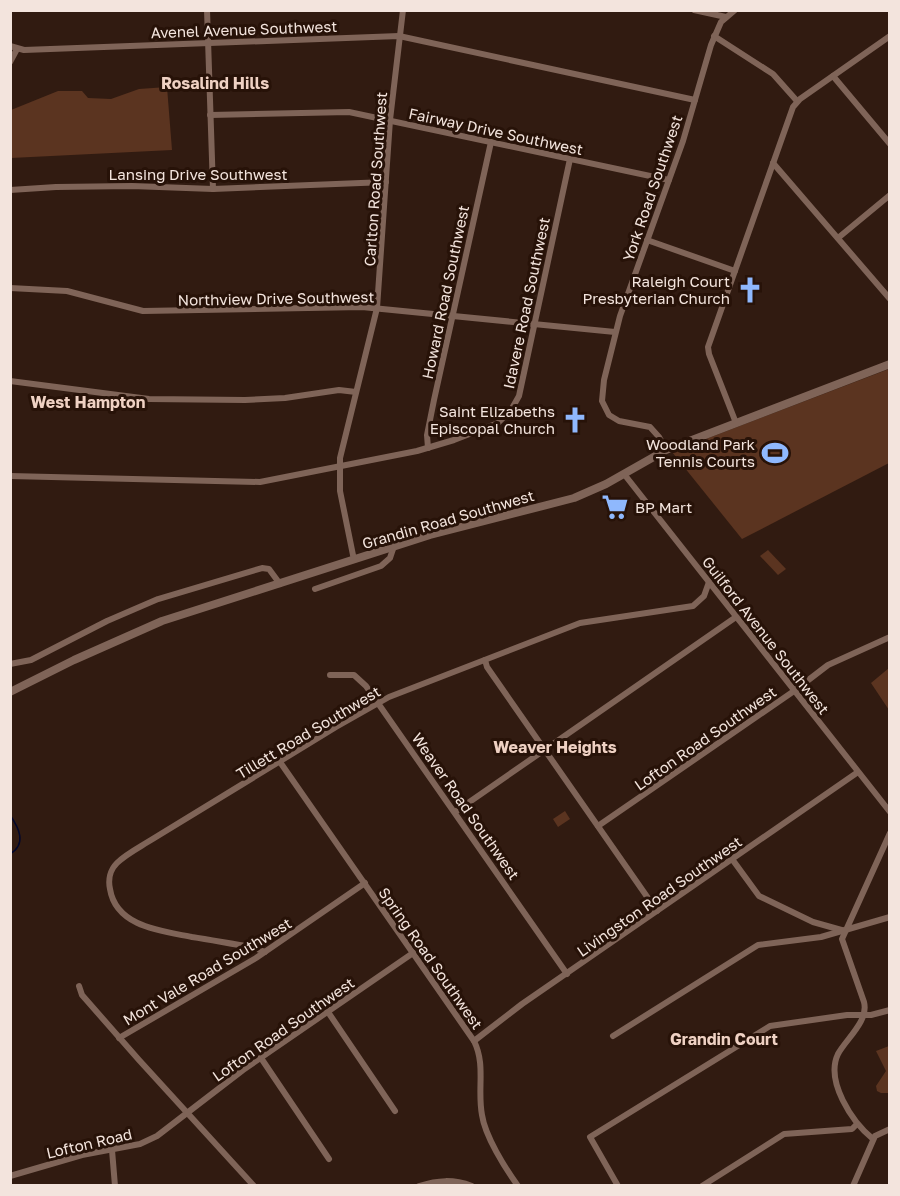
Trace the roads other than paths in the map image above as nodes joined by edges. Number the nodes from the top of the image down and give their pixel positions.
1 (207, 10) edge
2 (403, 10) edge
3 (694, 10) edge
4 (735, 10) edge
5 (726, 17) junction
6 (399, 36) junction
7 (714, 36) junction
8 (890, 36) edge
9 (208, 42) junction
10 (14, 47) edge
11 (10, 62) edge
12 (832, 76) junction
13 (695, 100) junction
14 (797, 101) junction
15 (210, 115) junction
16 (390, 120) junction
17 (490, 142) junction
18 (890, 144) edge
19 (570, 159) junction
20 (773, 162) junction
21 (669, 180) junction
22 (386, 183) junction
23 (213, 189) junction
24 (10, 190) edge
25 (890, 195) edge
26 (838, 238) junction
27 (647, 240) junction
28 (735, 271) junction
29 (10, 288) edge
30 (890, 299) edge
31 (377, 308) junction
32 (452, 316) junction
33 (534, 324) junction
34 (615, 332) junction
35 (890, 364) edge
36 (10, 381) edge
37 (356, 392) junction
38 (736, 423) junction
39 (428, 448) junction
40 (666, 450) junction
41 (339, 466) junction
42 (624, 474) junction
43 (10, 476) edge
44 (394, 546) junction
45 (354, 560) junction
46 (709, 582) junction
47 (280, 584) junction
48 (315, 589) dead end
49 (736, 617) junction
50 (890, 637) edge
51 (485, 660) junction
52 (10, 664) edge
53 (330, 675) dead end
54 (794, 691) junction
55 (10, 692) edge
56 (379, 702) junction
57 (545, 750) junction
58 (280, 762) junction
59 (858, 772) junction
60 (455, 812) junction
61 (890, 812) edge
62 (598, 826) junction
63 (890, 833) edge
64 (732, 859) junction
65 (365, 884) junction
66 (657, 911) junction
67 (890, 917) edge
68 (845, 931) junction
69 (265, 952) junction
70 (413, 953) junction
71 (567, 974) junction
72 (79, 986) dead end
73 (890, 1010) edge
74 (328, 1012) junction
75 (863, 1016) junction
76 (613, 1036) dead end
77 (119, 1038) junction
78 (474, 1041) junction
79 (261, 1058) junction
80 (395, 1111) dead end
81 (187, 1112) junction
82 (857, 1124) junction
83 (169, 1126) joint
84 (890, 1129) edge
85 (873, 1139) junction
86 (112, 1150) junction
87 (329, 1159) dead end
88 (10, 1176) edge
89 (516, 1184) edge
90 (115, 1185) edge
91 (254, 1185) edge
92 (419, 1185) edge
93 (472, 1185) edge
94 (618, 1185) edge
95 (702, 1185) edge
96 (853, 1185) edge

1 - 9 street
2 - 6 street, Carlton Road Southwest
3 - 5 street
4 - 5 street, York Road Southwest
5 - 7 street, York Road Southwest
6 - 9 street, Avenel Avenue Southwest
6 - 13 street, Avenel Avenue Southwest
6 - 16 street, Carlton Road Southwest
7 - 13 street, York Road Southwest
7 - 14 street
8 - 12 street
9 - 10 street, Avenel Avenue Southwest
9 - 15 street
10 - 11 street, Avenel Avenue Southwest
12 - 14 street
12 - 18 street
13 - 21 street, York Road Southwest
14 - 20 street
15 - 16 street, Fairway Drive Southwest
15 - 23 street
16 - 17 street, Fairway Drive Southwest
16 - 22 street, Carlton Road Southwest
17 - 19 street, Fairway Drive Southwest
17 - 32 street, Howard Road Southwest
19 - 21 street, Fairway Drive Southwest
19 - 33 street, Idavere Road Southwest
20 - 26 street
20 - 28 street
21 - 27 street, York Road Southwest
22 - 23 street, Lansing Drive Southwest
22 - 31 street, Carlton Road Southwest
23 - 24 street, Lansing Drive Southwest
25 - 26 street
26 - 30 street
27 - 28 street
27 - 34 street, York Road Southwest
28 - 38 street
29 - 31 street, Northview Drive Southwest
31 - 32 street, Northview Drive Southwest
31 - 37 street, Carlton Road Southwest
32 - 33 street, Northview Drive Southwest
32 - 39 street, Howard Road Southwest
33 - 34 street, Northview Drive Southwest
33 - 39 street, Idavere Road Southwest
34 - 40 street, York Road Southwest
35 - 38 street, Grandin Road Southwest
36 - 37 street
37 - 41 street, Carlton Road Southwest
38 - 40 street, Grandin Road Southwest
39 - 41 street, Idavere Road Southwest
40 - 42 street, Grandin Road Southwest
41 - 43 street, Idavere Road Southwest
41 - 45 street, Carlton Road Southwest
42 - 44 street, Grandin Road Southwest
42 - 46 street, Guilford Avenue Southwest
44 - 45 street, Grandin Road Southwest
44 - 48 street
45 - 47 street, Grandin Road Southwest
46 - 49 street, Guilford Avenue Southwest
46 - 51 street, Tillett Road Southwest
47 - 52 street
47 - 55 street, Grandin Road Southwest
49 - 54 street, Guilford Avenue Southwest
49 - 57 street
50 - 54 street, Lofton Road Southwest
51 - 56 street, Tillett Road Southwest
51 - 57 street
53 - 56 street, Weaver Road Southwest
54 - 59 street, Guilford Avenue Southwest
54 - 62 street, Lofton Road Southwest
56 - 58 street, Tillett Road Southwest
56 - 60 street, Weaver Road Southwest
57 - 60 street
57 - 62 street
58 - 65 street, Spring Road Southwest
58 - 69 street, Tillett Road Southwest
59 - 61 street, Guilford Avenue Southwest
59 - 64 street, Livingston Road Southwest
60 - 71 street, Weaver Road Southwest
62 - 66 street
63 - 68 street
64 - 66 street, Livingston Road Southwest
64 - 68 street
65 - 69 street, Mont Vale Road Southwest
65 - 70 street, Spring Road Southwest
66 - 71 street, Livingston Road Southwest
67 - 68 street
68 - 75 street
68 - 76 street
69 - 77 street, Mont Vale Road Southwest
70 - 74 street, Lofton Road Southwest
70 - 78 street, Spring Road Southwest
71 - 78 street, Livingston Road Southwest
72 - 77 street
73 - 75 street
74 - 79 street, Lofton Road Southwest
74 - 80 street
75 - 82 street
75 - 94 street
77 - 81 street
78 - 89 street, Spring Road Southwest
79 - 81 street, Lofton Road Southwest
79 - 87 street
81 - 83 street, Lofton Road Southwest
81 - 91 street
82 - 85 street
82 - 95 street
83 - 86 street, Lofton Road
84 - 85 street
85 - 96 street
86 - 88 street, Lofton Road
86 - 90 street
92 - 93 street

